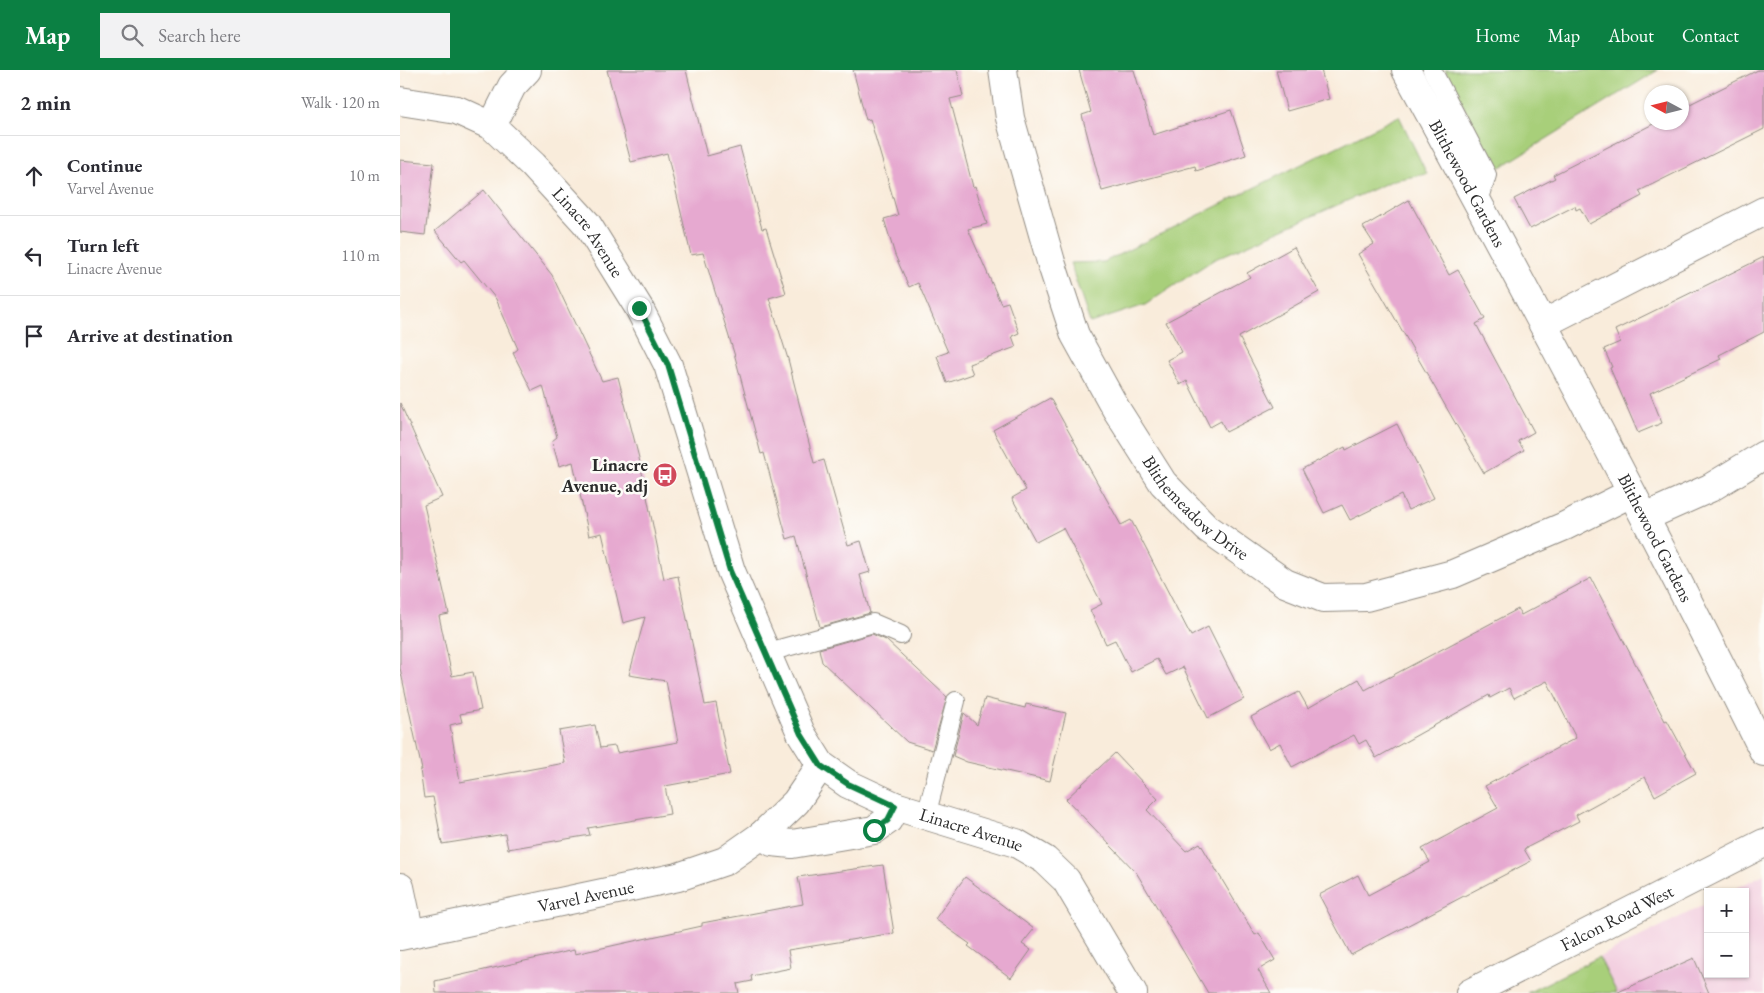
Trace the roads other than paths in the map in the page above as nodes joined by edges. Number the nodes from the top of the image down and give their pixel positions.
1 (527, 70) edge
2 (1003, 70) edge
3 (1406, 70) edge
4 (1432, 70) edge
5 (400, 101) edge
6 (492, 126) junction
7 (1478, 202) junction
8 (1764, 211) edge
9 (1543, 324) junction
10 (1764, 455) edge
11 (1631, 493) junction
12 (1645, 517) junction
13 (901, 635) dead end
14 (765, 653) junction
15 (956, 701) dead end
16 (1764, 752) edge
17 (821, 766) junction
18 (895, 806) junction
19 (926, 816) junction
20 (762, 835) junction
21 (1764, 843) edge
22 (400, 887) edge
23 (405, 935) edge
24 (1133, 993) edge
25 (1470, 993) edge

1 - 6 street
2 - 11 street, Blithemeadow Drive
3 - 7 street, Blithewood Gardens
4 - 7 lane
5 - 6 street, Linacre Avenue
6 - 14 street, Linacre Avenue
7 - 9 street, Blithewood Gardens
8 - 9 street
9 - 11 street, Blithewood Gardens
10 - 12 street
11 - 12 street, Blithewood Gardens
12 - 16 street, Blithewood Gardens
13 - 14 lane
14 - 17 street, Linacre Avenue
15 - 19 lane
17 - 18 street, Linacre Avenue
17 - 20 street, Varvel Avenue
18 - 19 street, Linacre Avenue
18 - 20 street
19 - 24 street, Linacre Avenue
20 - 23 street, Varvel Avenue
21 - 25 street, Falcon Road West
22 - 23 street

